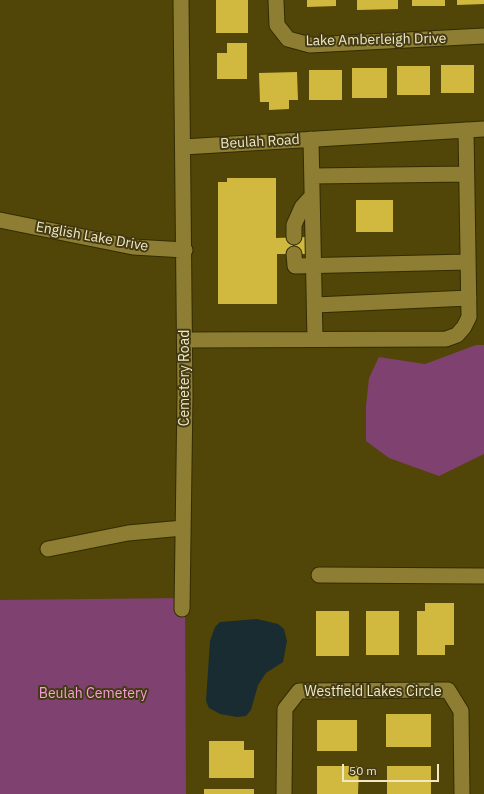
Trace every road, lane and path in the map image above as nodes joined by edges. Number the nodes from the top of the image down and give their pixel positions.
1 (181, 0) edge
2 (276, 0) edge
3 (484, 36) edge
4 (484, 128) edge
5 (466, 130) junction
6 (311, 139) junction
7 (183, 147) junction
8 (466, 174) junction
9 (312, 176) junction
10 (312, 196) junction
11 (0, 220) edge
12 (294, 237) dead end
13 (185, 250) junction
14 (294, 254) dead end
15 (468, 262) junction
16 (313, 265) junction
17 (468, 298) junction
18 (315, 305) junction
19 (315, 339) junction
20 (185, 340) junction
21 (183, 528) junction
22 (48, 549) dead end
23 (318, 575) dead end
24 (484, 576) edge
25 (182, 609) dead end
26 (284, 794) edge
27 (462, 794) edge

1 - 7 street
2 - 3 street, Lake Amberleigh Drive
4 - 5 street, Beulah Road
5 - 6 street, Beulah Road
5 - 8 street
6 - 7 street, Beulah Road
6 - 9 street
7 - 13 street, Cemetery Road
8 - 9 street
8 - 15 street
9 - 10 street
10 - 12 street
10 - 16 street
11 - 13 street, English Lake Drive
13 - 20 street, Cemetery Road
14 - 16 street
15 - 16 street
15 - 17 street
16 - 18 street
17 - 18 street
17 - 19 street
18 - 19 street
19 - 20 street
20 - 21 street, Cemetery Road
21 - 22 street
21 - 25 street, Cemetery Road
23 - 24 street
26 - 27 street, Westfield Lakes Circle

